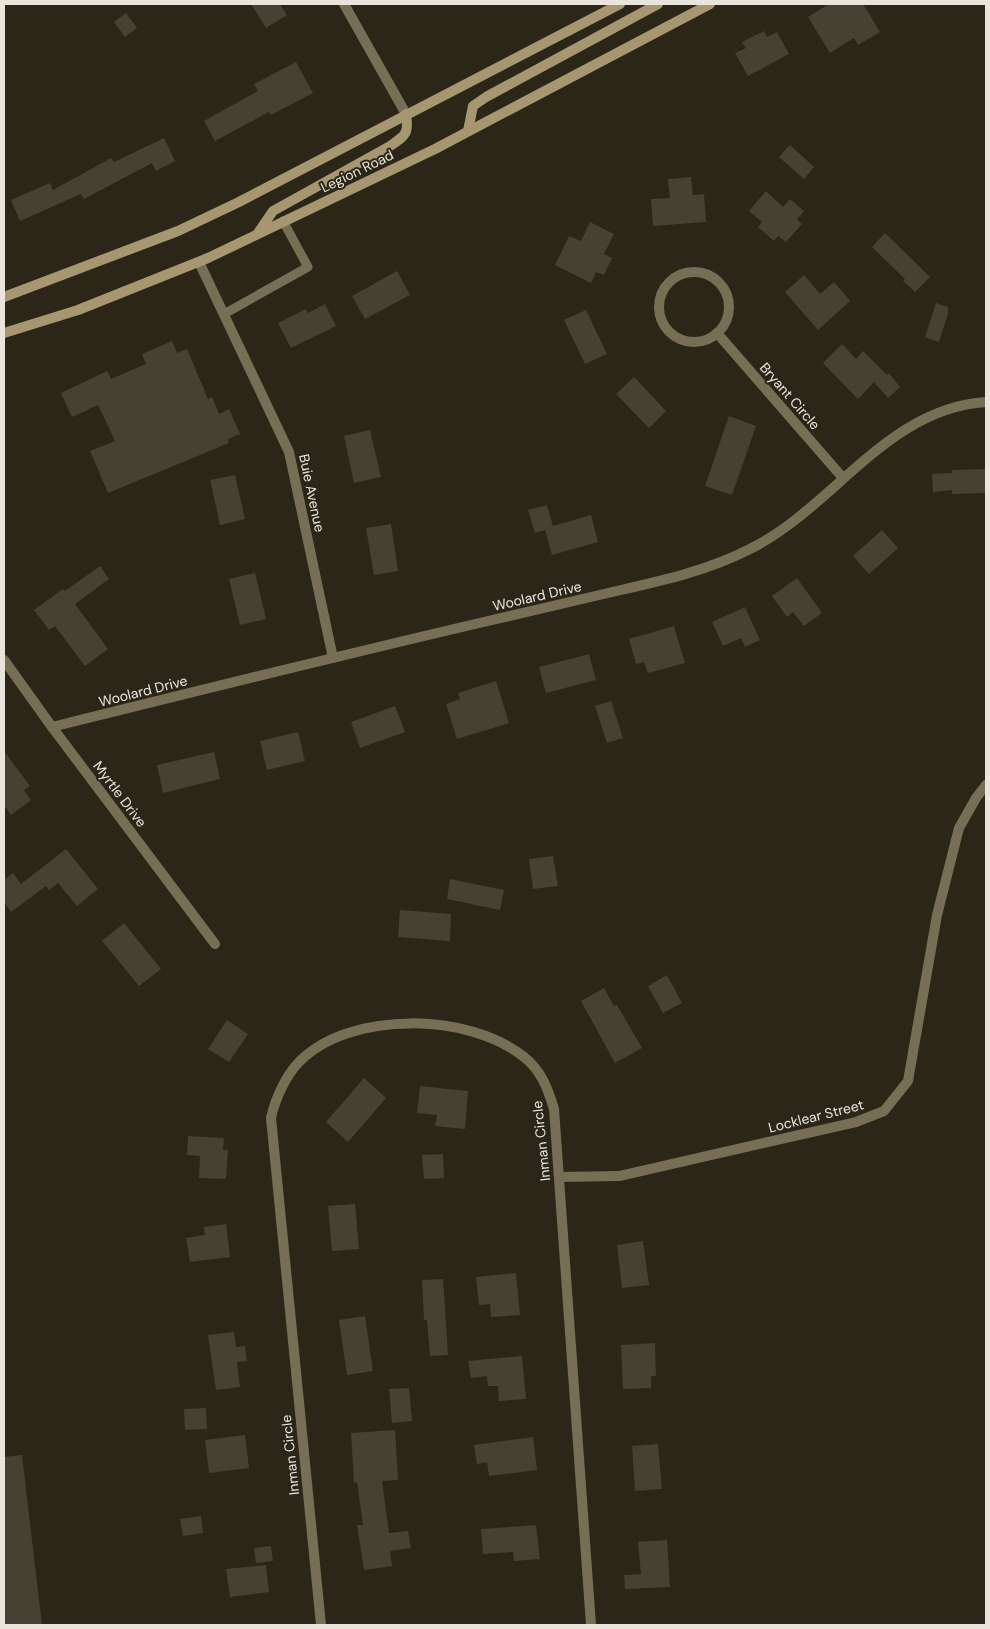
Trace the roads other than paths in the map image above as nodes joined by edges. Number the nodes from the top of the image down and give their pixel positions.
1 (344, 4) edge
2 (620, 4) edge
3 (658, 4) edge
4 (710, 4) edge
5 (406, 114) junction
6 (468, 131) junction
7 (283, 222) junction
8 (257, 234) junction
9 (198, 262) junction
10 (4, 296) edge
11 (224, 314) junction
12 (4, 332) edge
13 (717, 333) junction
14 (986, 402) edge
15 (843, 478) junction
16 (333, 658) junction
17 (4, 660) edge
18 (52, 727) junction
19 (986, 785) edge
20 (215, 944) dead end
21 (559, 1177) junction
22 (321, 1625) edge
23 (591, 1625) edge

1 - 5 street
2 - 5 main road, Legion Road
3 - 6 main road
4 - 6 main road, Legion Road
5 - 8 main road
5 - 10 main road, Legion Road
6 - 7 main road, Legion Road
7 - 8 main road, Legion Road
7 - 11 lane
8 - 9 main road, Legion Road
9 - 11 street, Buie Avenue
9 - 12 main road, Legion Road
11 - 16 street, Buie Avenue
13 - 13 street
13 - 15 street, Bryant Circle
14 - 15 street, Woolard Drive
15 - 16 street, Woolard Drive
16 - 18 street, Woolard Drive
17 - 18 street, Myrtle Drive
18 - 20 street, Myrtle Drive
19 - 21 street, Locklear Street
21 - 22 street, Inman Circle
21 - 23 street, Inman Circle

